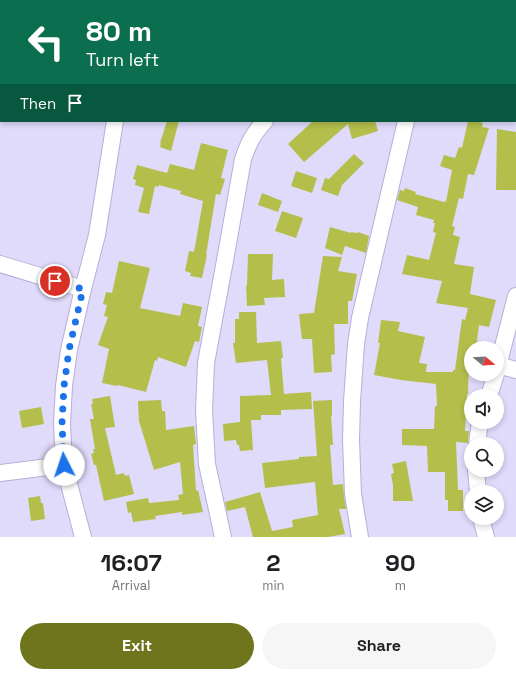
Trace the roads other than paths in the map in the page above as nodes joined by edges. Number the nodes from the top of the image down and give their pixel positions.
1 (115, 122) edge
2 (264, 122) edge
3 (406, 122) edge
4 (0, 264) edge
5 (83, 289) junction
6 (516, 296) edge
7 (504, 343) edge
8 (504, 370) edge
9 (516, 370) edge
10 (64, 465) junction
11 (0, 473) edge
12 (483, 525) edge
13 (83, 537) edge
14 (223, 537) edge
15 (360, 537) edge
16 (486, 537) edge

1 - 5 street
2 - 14 street
3 - 15 street
4 - 5 street
5 - 10 street
6 - 7 street
8 - 9 street
10 - 11 street
10 - 13 street
12 - 16 street

